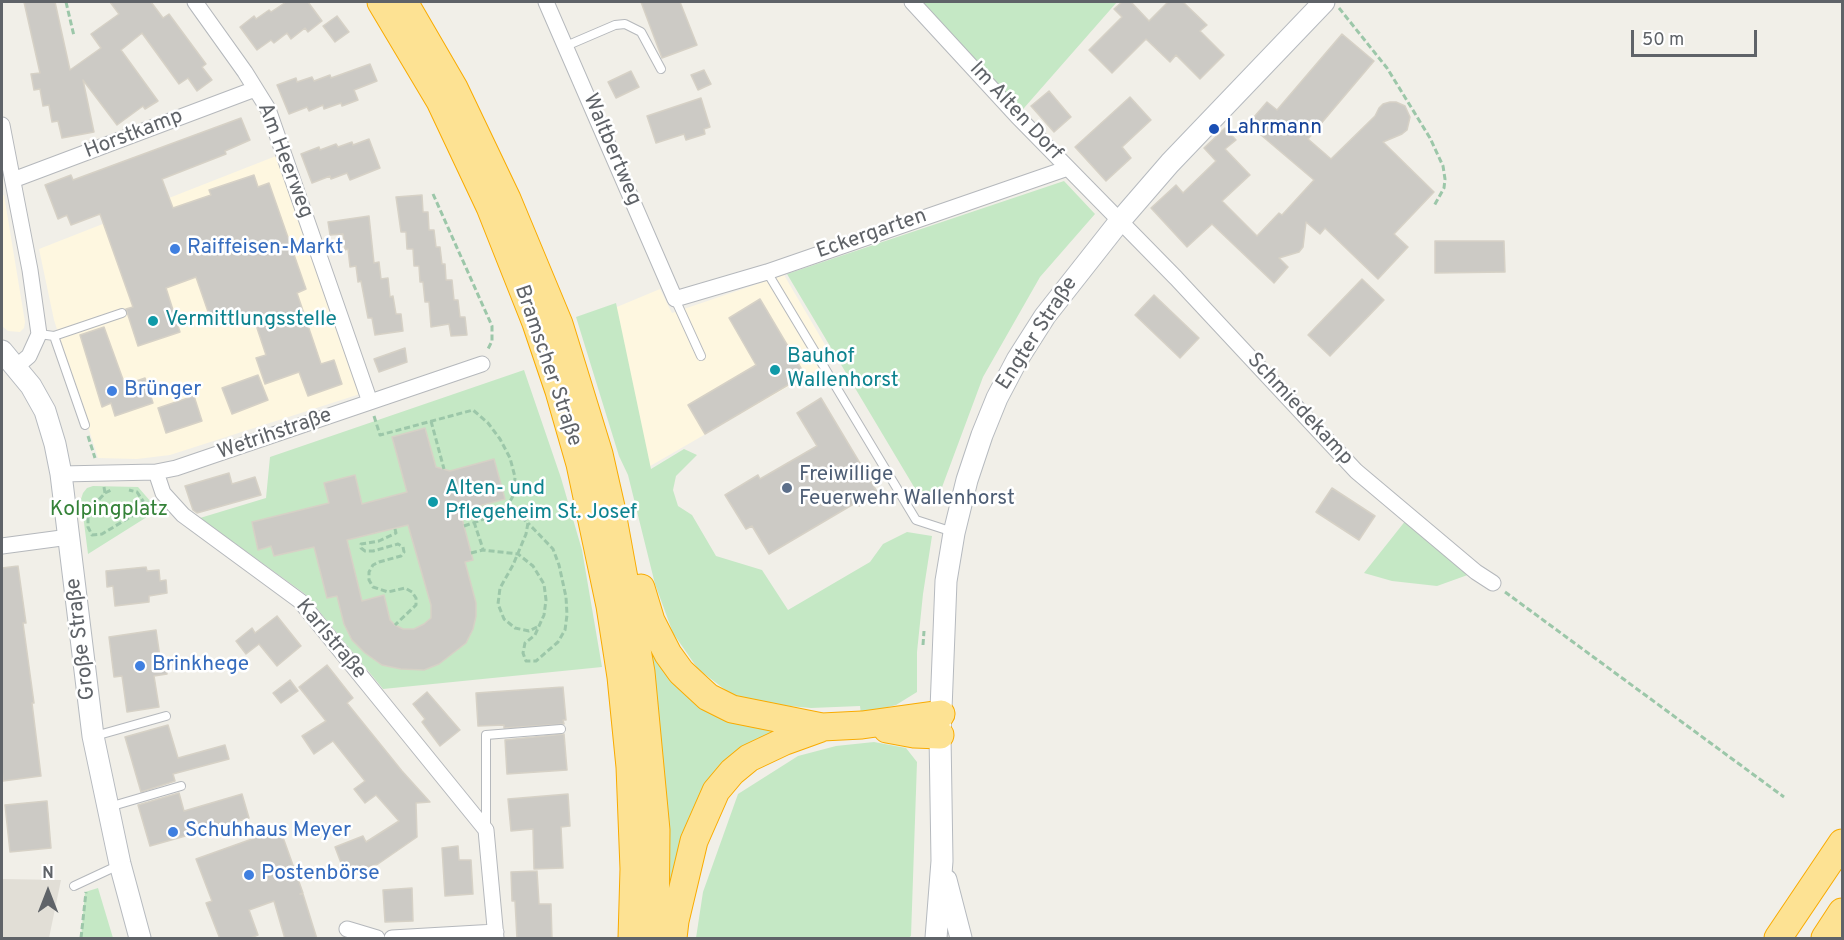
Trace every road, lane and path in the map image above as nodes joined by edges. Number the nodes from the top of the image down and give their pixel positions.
1 (66, 2) edge
2 (195, 2) edge
3 (381, 2) edge
4 (404, 2) edge
5 (546, 2) edge
6 (912, 2) edge
7 (1324, 2) edge
8 (1333, 2) edge
9 (74, 36) dead end
10 (566, 46) junction
11 (661, 69) dead end
12 (255, 89) junction
13 (2, 124) edge
14 (1068, 168) junction
15 (13, 180) junction
16 (433, 194) dead end
17 (1434, 206) dead end
18 (1119, 222) junction
19 (767, 272) junction
20 (675, 299) junction
21 (123, 314) dead end
22 (47, 335) junction
23 (2, 351) edge
24 (700, 356) dead end
25 (482, 364) joint
26 (16, 367) junction
27 (370, 402) junction
28 (431, 422) junction
29 (85, 425) joint
30 (444, 469) dead end
31 (156, 472) junction
32 (100, 473) junction
33 (62, 474) junction
34 (605, 478) junction
35 (125, 488) dead end
36 (114, 489) dead end
37 (105, 493) junction
38 (506, 508) junction
39 (474, 522) junction
40 (528, 523) junction
41 (464, 526) dead end
42 (395, 529) dead end
43 (954, 533) junction
44 (69, 537) junction
45 (2, 546) edge
46 (483, 549) junction
47 (471, 553) dead end
48 (518, 554) junction
49 (1493, 583) joint
50 (925, 623) dead end
51 (395, 625) dead end
52 (537, 627) junction
53 (923, 646) dead end
54 (166, 716) dead end
55 (940, 724) junction
56 (822, 727) junction
57 (561, 729) dead end
58 (93, 736) junction
59 (181, 786) dead end
60 (1784, 797) dead end
61 (107, 807) junction
62 (486, 830) junction
63 (1842, 843) edge
64 (942, 861) junction
65 (122, 870) junction
66 (74, 886) dead end
67 (1842, 912) edge
68 (347, 929) dead end
69 (496, 935) edge
70 (81, 939) edge
71 (140, 939) edge
72 (377, 939) edge
73 (392, 939) edge
74 (632, 939) edge
75 (655, 939) edge
76 (673, 939) edge
77 (936, 939) edge
78 (961, 939) edge
79 (1778, 939) edge
80 (1825, 939) edge

1 - 9 path
2 - 12 street, Am Heerweg
3 - 74 highway, Bramscher Straße
4 - 34 highway, Bramscher Straße
5 - 10 street, Waltbertweg
6 - 14 street, Im Alten Dorf
7 - 18 main road, Engter Straße
8 - 17 path
10 - 11 lane
10 - 20 street, Waltbertweg
12 - 15 street, Horstkamp
12 - 27 street, Am Heerweg
13 - 15 street
14 - 18 street, Im Alten Dorf
14 - 19 street, Eckergarten
15 - 22 street
16 - 25 path
18 - 43 main road, Engter Straße
18 - 49 street, Schmiedekamp
19 - 20 street, Eckergarten
19 - 43 lane
20 - 24 lane
21 - 22 lane
22 - 26 street
22 - 29 lane
23 - 26 main road, Große Straße
25 - 27 street, Wetrihstraße
26 - 33 main road, Große Straße
27 - 28 path
27 - 31 street, Wetrihstraße
28 - 30 path
28 - 38 path
29 - 32 path
31 - 32 street, Wetrihstraße
31 - 62 street, Karlstraße
32 - 33 street, Wetrihstraße
32 - 37 path
33 - 44 main road, Große Straße
34 - 56 highway
34 - 75 highway, Bramscher Straße
35 - 37 path
36 - 37 path
38 - 39 path
38 - 40 path
39 - 41 path
39 - 46 path
40 - 48 path
40 - 52 path
42 - 51 path
43 - 55 main road, Engter Straße
44 - 45 street
44 - 58 main road, Große Straße
46 - 47 path
46 - 48 path
48 - 52 path
48 - 52 path
49 - 60 path
50 - 53 path
54 - 58 lane
55 - 56 highway
55 - 64 main road, Engter Straße
56 - 76 highway
57 - 62 lane
58 - 61 main road, Große Straße
59 - 61 lane
61 - 65 main road, Große Straße
62 - 69 street
63 - 79 highway
64 - 77 main road, Engter Straße
64 - 78 main road, Engter Straße
65 - 66 lane
65 - 70 path
65 - 71 main road, Große Straße
67 - 80 highway
68 - 72 street
69 - 73 street

